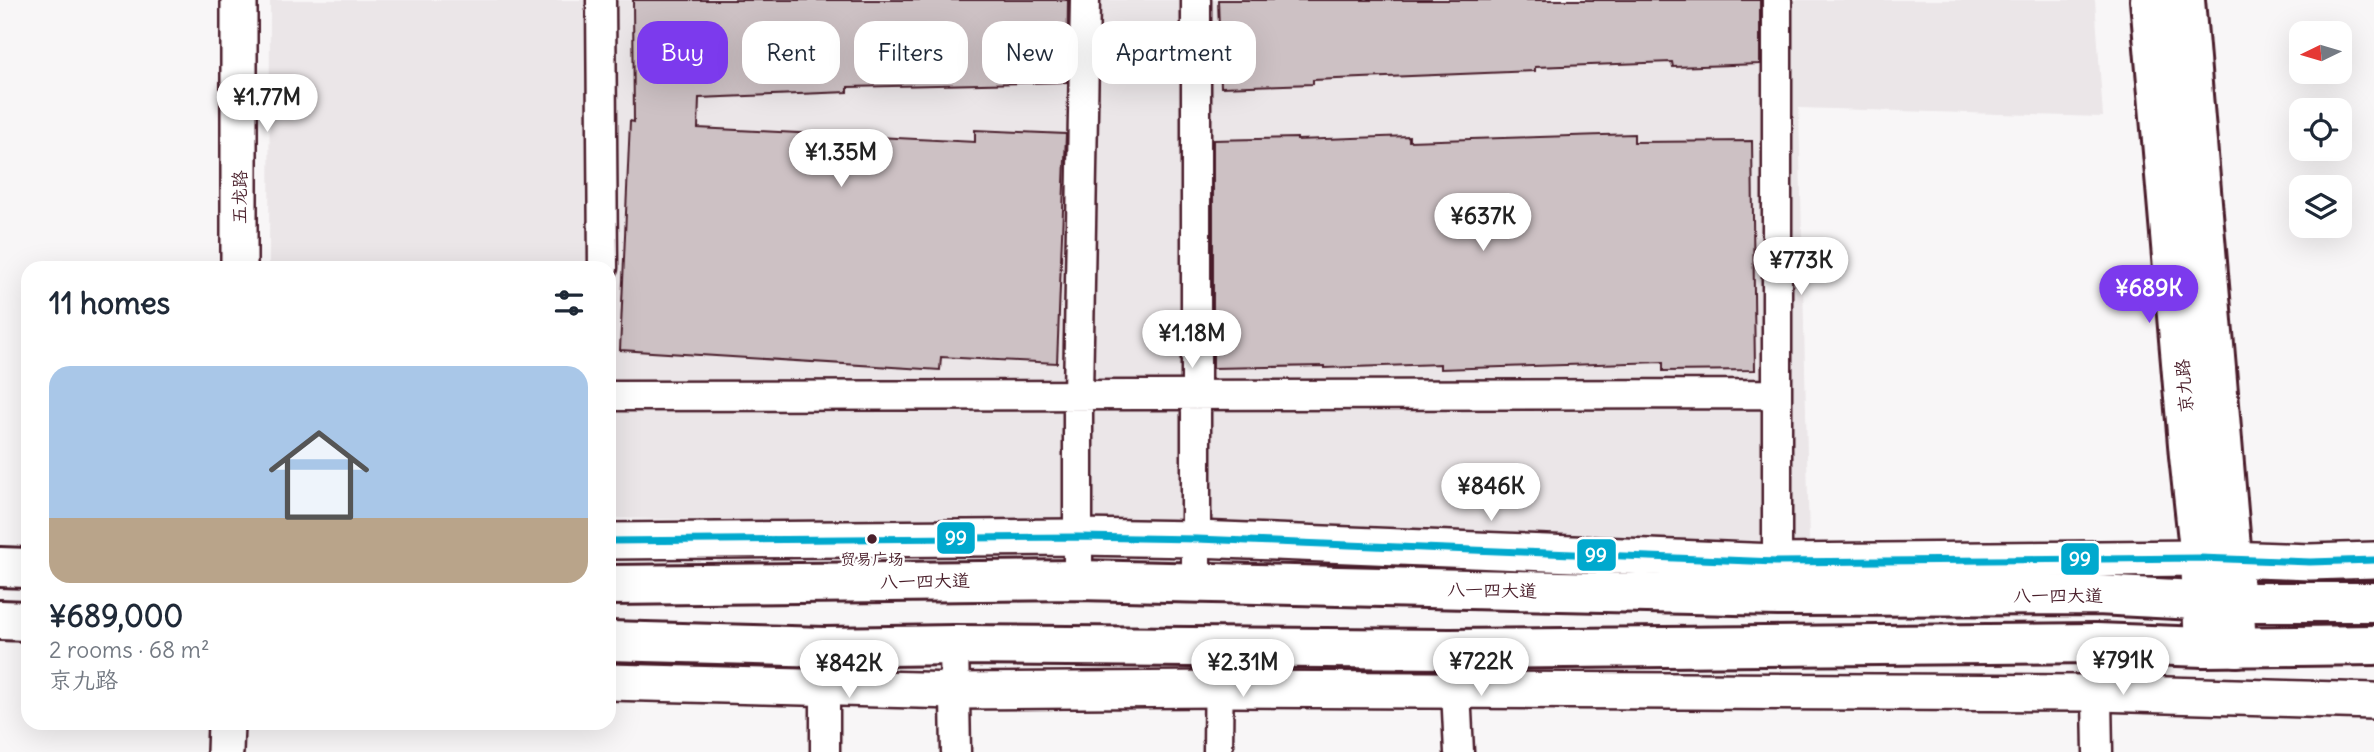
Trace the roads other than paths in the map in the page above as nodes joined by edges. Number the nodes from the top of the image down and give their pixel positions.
1 (239, 0) edge
2 (601, 0) edge
3 (1085, 0) edge
4 (1196, 0) edge
5 (1777, 0) edge
6 (2150, 0) edge
7 (2185, 0) edge
8 (239, 261) edge
9 (603, 261) edge
10 (1776, 394) junction
11 (1078, 395) junction
12 (1196, 395) junction
13 (616, 396) edge
14 (1078, 537) junction
15 (1197, 539) junction
16 (616, 541) edge
17 (2216, 559) junction
18 (2374, 560) edge
19 (0, 565) edge
20 (21, 567) edge
21 (1777, 579) junction
22 (1078, 580) junction
23 (1196, 583) junction
24 (616, 584) edge
25 (2219, 601) junction
26 (2374, 602) edge
27 (0, 620) edge
28 (21, 621) edge
29 (616, 641) edge
30 (2096, 643) junction
31 (954, 645) junction
32 (2374, 645) edge
33 (1219, 646) junction
34 (825, 647) junction
35 (2220, 647) junction
36 (1450, 649) junction
37 (616, 682) edge
38 (825, 688) junction
39 (1218, 689) junction
40 (1456, 690) junction
41 (956, 691) junction
42 (2098, 693) junction
43 (2374, 701) edge
44 (226, 730) edge
45 (225, 752) edge
46 (825, 752) edge
47 (956, 752) edge
48 (1218, 752) edge
49 (1460, 752) edge
50 (2098, 752) edge

1 - 8 street, 五龙路
2 - 9 street
3 - 11 street
4 - 12 street
5 - 10 street
6 - 17 main road, 京九路
7 - 17 main road, 京九路
10 - 12 street
10 - 21 street
11 - 12 street
11 - 13 street
11 - 14 street
12 - 15 street
14 - 15 street
14 - 16 street
14 - 22 street
15 - 21 street
15 - 23 street
17 - 18 street
17 - 21 street
17 - 25 main road, 京九路
19 - 20 main road
21 - 23 main road, 八一四大道
21 - 25 main road, 八一四大道
22 - 23 main road, 八一四大道
22 - 24 main road, 八一四大道
25 - 26 main road, 八一四大道
25 - 35 main road, 京九路
27 - 28 main road
29 - 34 main road
30 - 35 main road
30 - 36 main road
30 - 42 street
31 - 33 main road
31 - 34 main road
31 - 41 street
32 - 35 main road
33 - 36 main road
33 - 39 street
34 - 38 street
36 - 40 street
37 - 38 street
38 - 41 street
38 - 46 street
39 - 40 street
39 - 41 street
39 - 48 street
40 - 42 street
40 - 49 street
41 - 47 street
42 - 43 street
42 - 50 street
44 - 45 street

